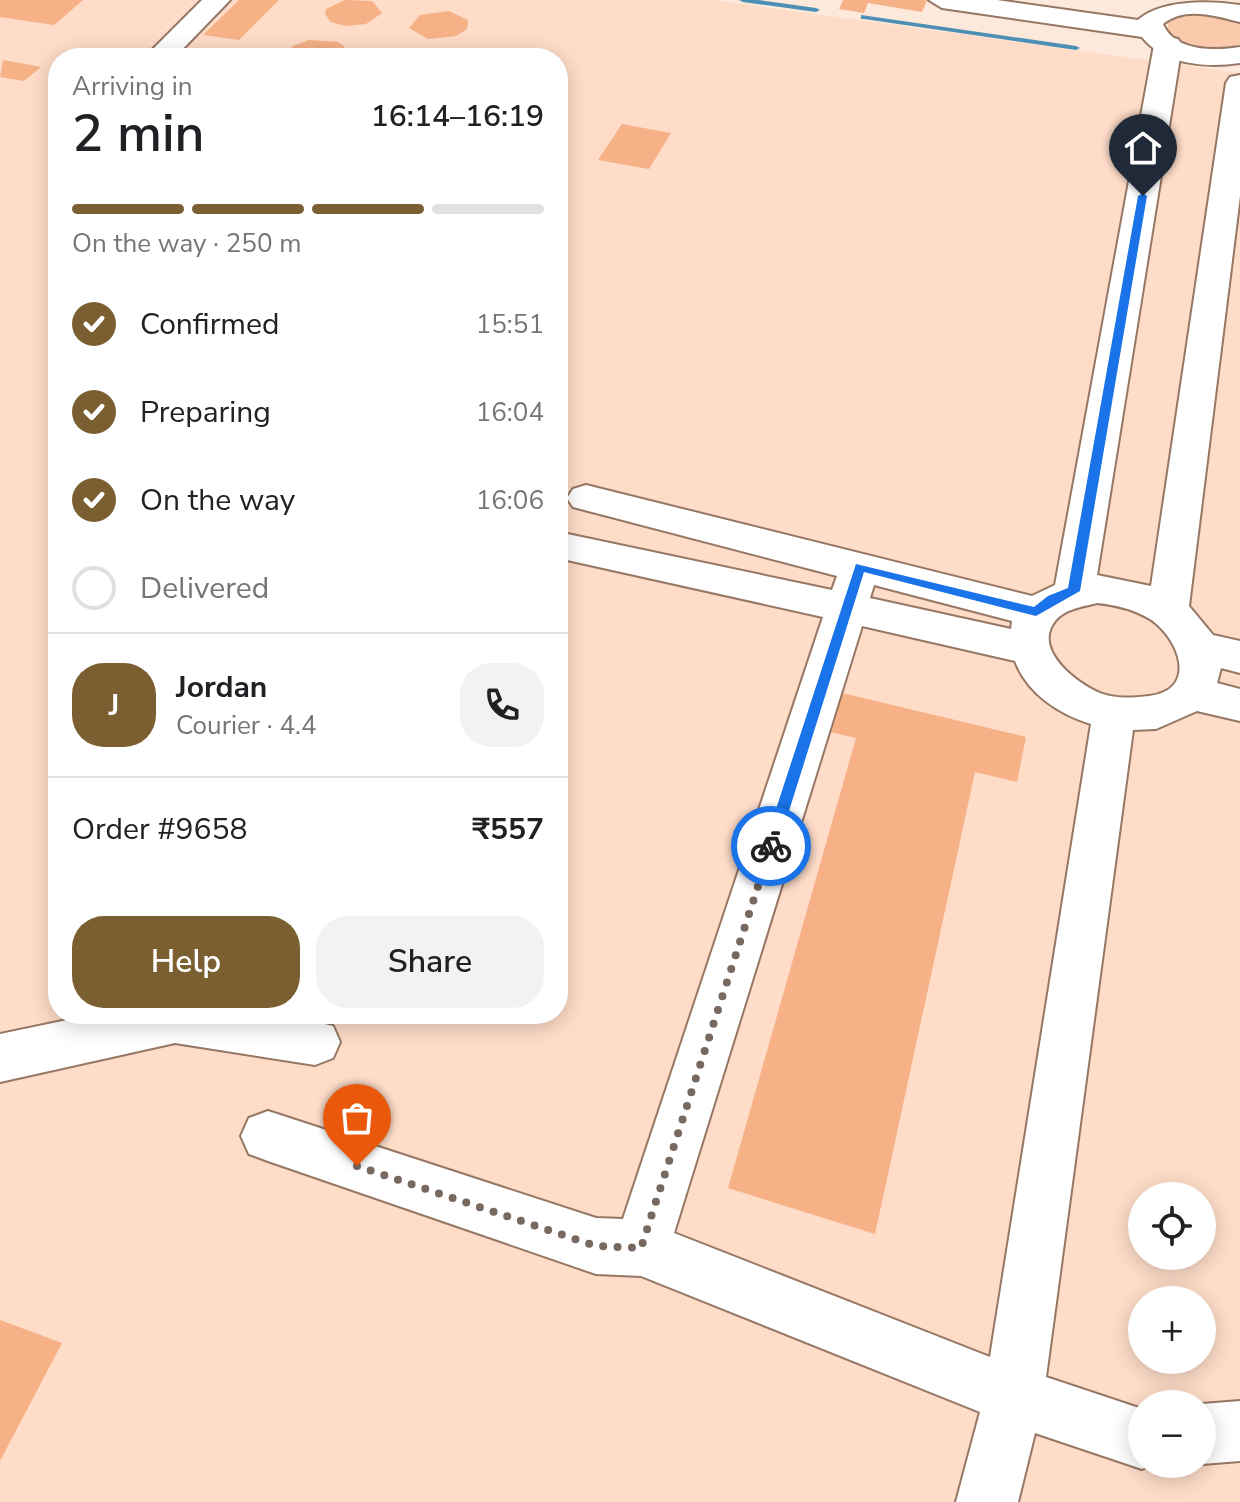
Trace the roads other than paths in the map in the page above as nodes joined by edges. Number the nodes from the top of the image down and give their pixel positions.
1 (217, 0) edge
2 (942, 0) edge
3 (1131, 0) edge
4 (1172, 6) junction
5 (1240, 14) edge
6 (1159, 38) junction
7 (168, 48) edge
8 (1240, 55) edge
9 (1240, 83) edge
10 (586, 498) dead end
11 (568, 546) edge
12 (854, 588) junction
13 (1074, 591) junction
14 (1168, 611) junction
15 (1032, 630) junction
16 (1199, 648) junction
17 (1240, 657) edge
18 (1192, 694) junction
19 (1240, 705) edge
20 (1114, 714) junction
21 (157, 1024) edge
22 (200, 1024) edge
23 (315, 1042) dead end
24 (0, 1058) edge
25 (268, 1136) dead end
26 (641, 1248) junction
27 (1014, 1396) junction
28 (1240, 1431) edge
29 (1216, 1433) edge
30 (1128, 1434) edge
31 (987, 1502) edge

1 - 7 main road
2 - 6 main road
3 - 4 main road
4 - 5 main road
4 - 6 main road
6 - 8 main road
6 - 13 main road
9 - 14 main road
10 - 12 main road
11 - 12 main road
12 - 15 main road
12 - 26 main road
13 - 14 main road
13 - 15 main road
14 - 16 main road
15 - 20 main road
16 - 17 main road
16 - 18 main road
18 - 19 main road
18 - 20 main road
20 - 27 main road
21 - 24 main road
22 - 23 main road
25 - 26 main road
26 - 27 main road
27 - 30 main road
27 - 31 main road
28 - 29 main road

